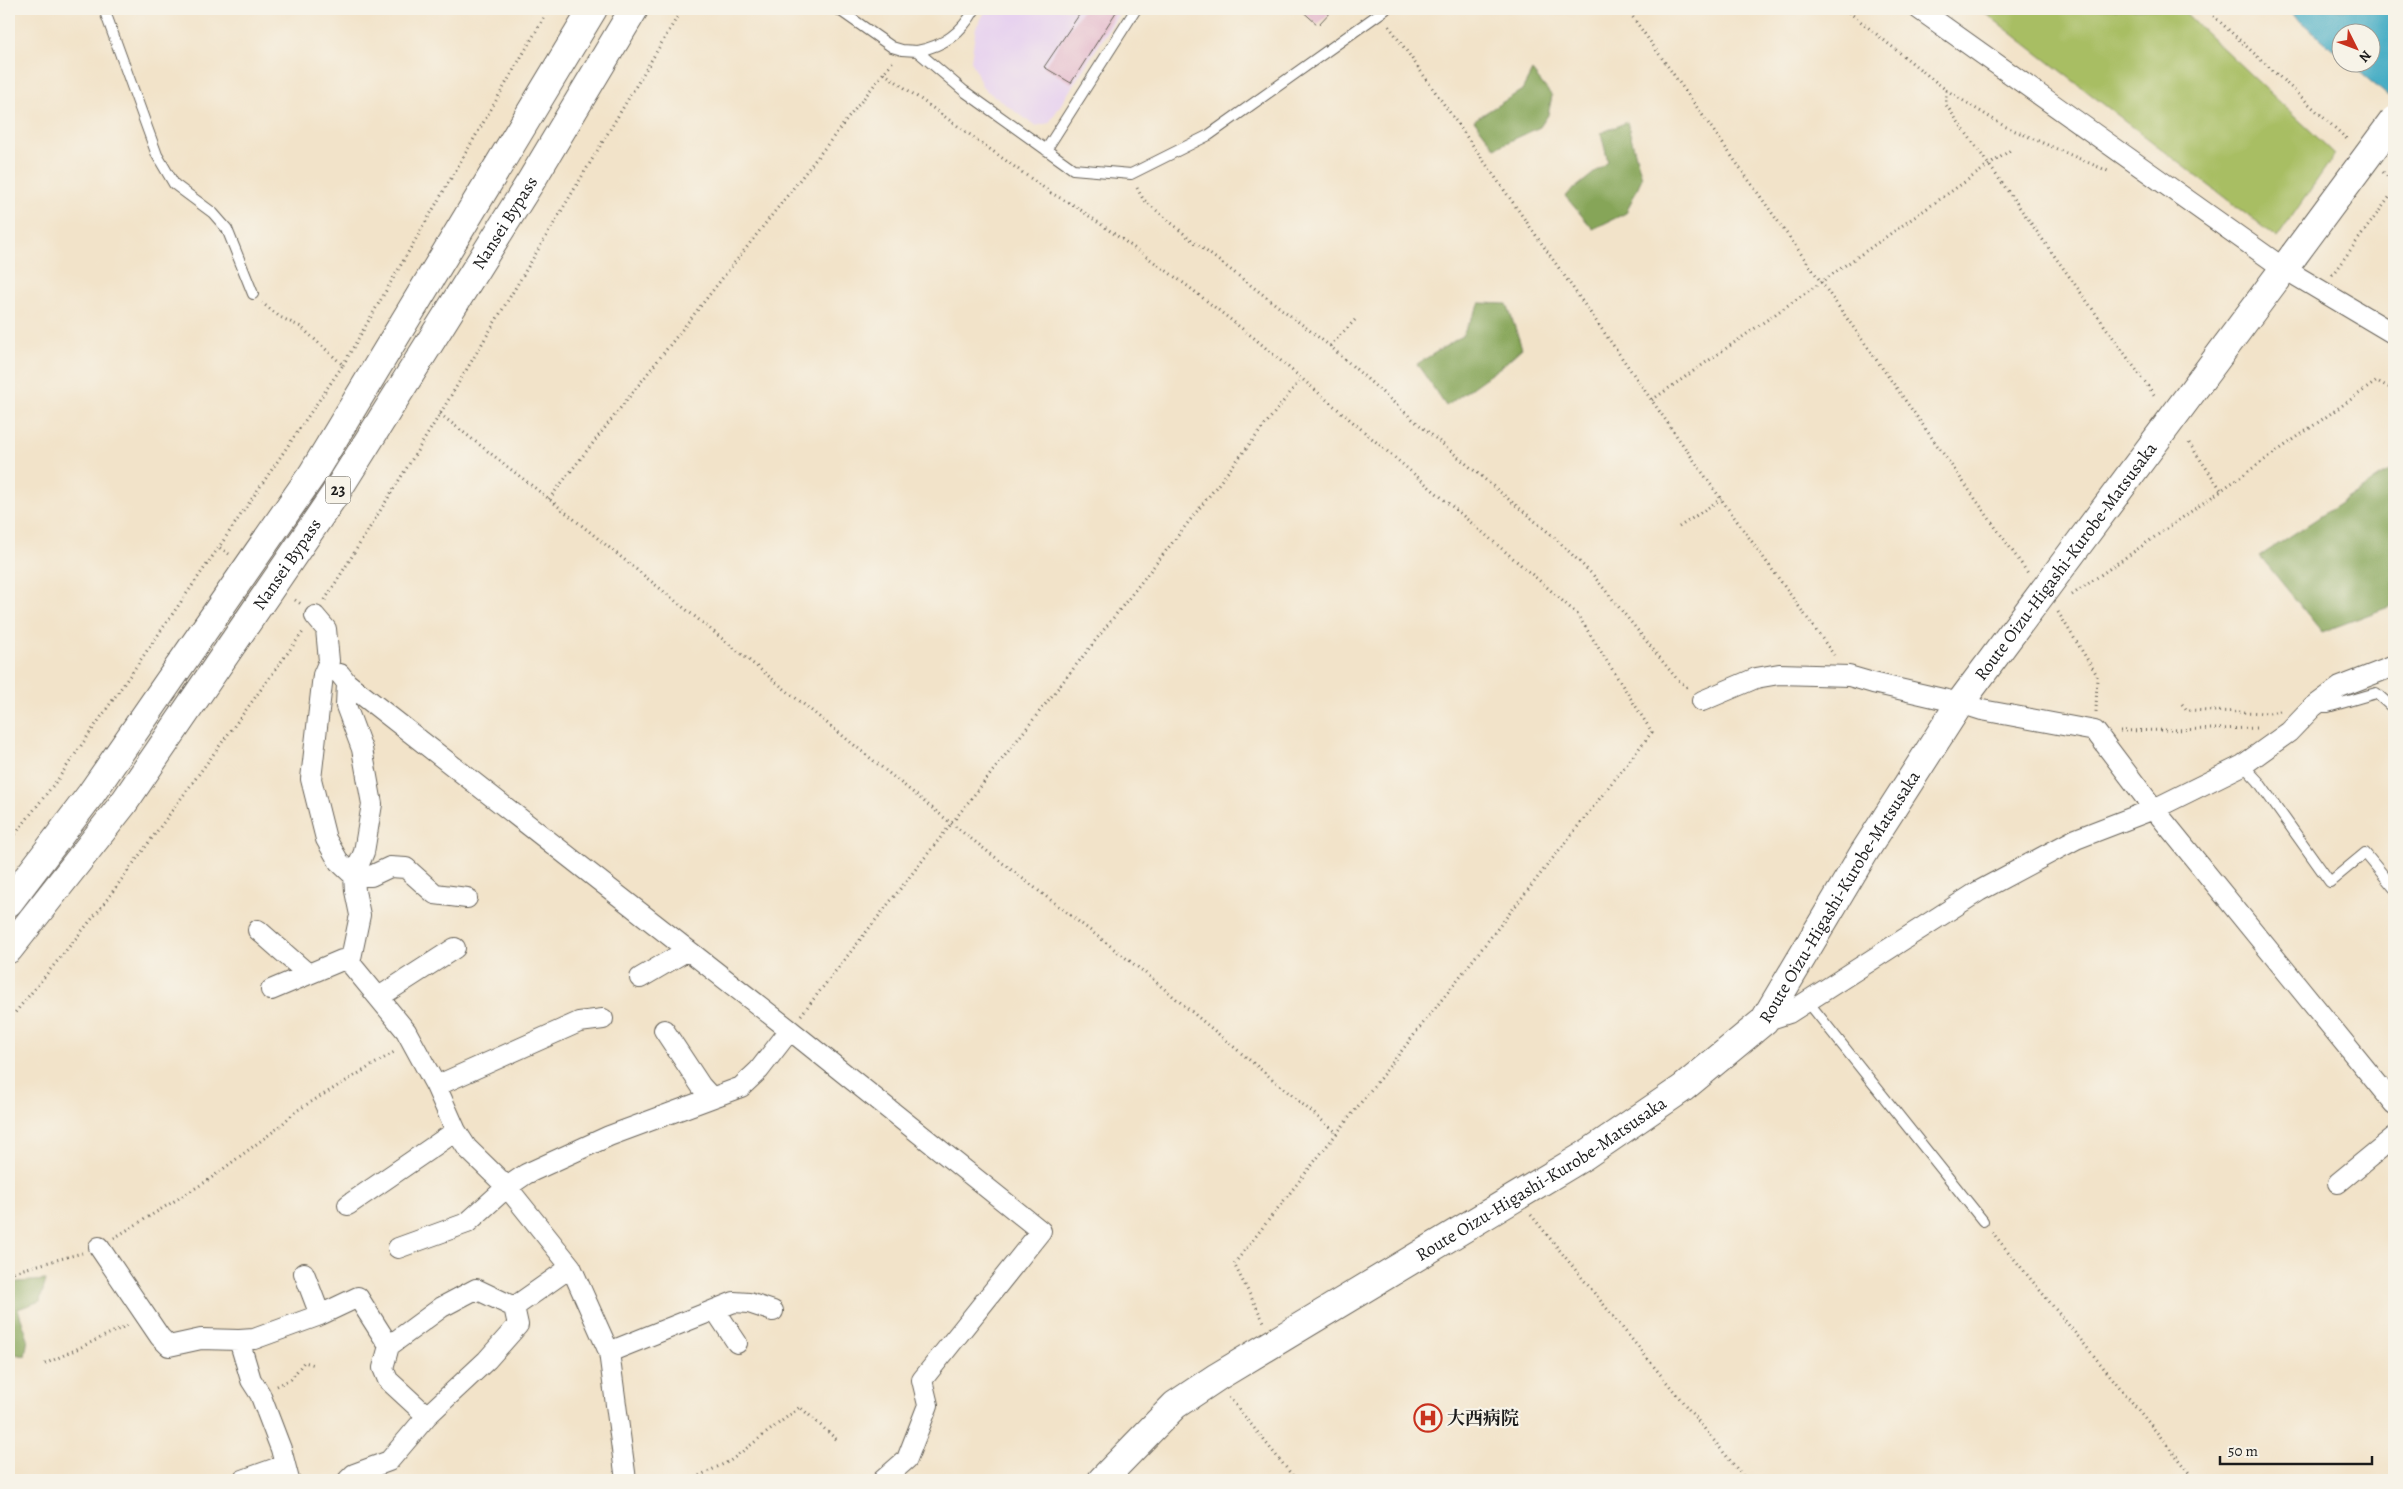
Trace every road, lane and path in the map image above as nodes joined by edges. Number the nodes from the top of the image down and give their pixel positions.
1 (104, 9) edge
2 (549, 9) edge
3 (593, 9) edge
4 (634, 9) edge
5 (682, 9) edge
6 (838, 9) edge
7 (975, 9) edge
8 (1136, 9) edge
9 (1627, 9) edge
10 (1845, 9) edge
11 (1919, 9) edge
12 (2206, 9) edge
13 (1383, 11) edge
14 (902, 50) junction
15 (917, 51) junction
16 (884, 73) junction
17 (1946, 90) junction
18 (2394, 120) edge
19 (2352, 143) dead end
20 (2012, 148) dead end
21 (1046, 150) junction
22 (1988, 166) junction
23 (2380, 170) dead end
24 (1131, 174) junction
25 (2118, 175) dead end
26 (2394, 183) edge
27 (2394, 191) edge
28 (2289, 262) junction
29 (1822, 282) junction
30 (2320, 292) junction
31 (253, 294) joint
32 (1355, 320) dead end
33 (2394, 334) edge
34 (1330, 346) junction
35 (343, 365) junction
36 (1301, 378) junction
37 (2394, 390) edge
38 (2156, 396) dead end
39 (1651, 400) junction
40 (440, 414) junction
41 (2189, 443) dead end
42 (2222, 490) junction
43 (549, 499) junction
44 (1721, 499) junction
45 (1679, 527) dead end
46 (219, 547) junction
47 (231, 556) dead end
48 (2050, 592) junction
49 (315, 616) junction
50 (329, 661) junction
51 (2394, 666) edge
52 (1849, 676) junction
53 (346, 682) junction
54 (1702, 701) joint
55 (1960, 703) junction
56 (2182, 704) dead end
57 (2313, 707) junction
58 (2394, 709) edge
59 (2095, 731) junction
60 (2289, 732) junction
61 (2243, 764) junction
62 (2154, 809) junction
63 (952, 824) junction
64 (9, 842) edge
65 (354, 876) junction
66 (2394, 888) edge
67 (467, 898) dead end
68 (9, 902) edge
69 (258, 930) dead end
70 (454, 948) dead end
71 (9, 949) edge
72 (688, 950) junction
73 (350, 963) junction
74 (308, 974) junction
75 (640, 978) dead end
76 (271, 990) dead end
77 (379, 997) junction
78 (1808, 1002) junction
79 (603, 1019) dead end
80 (9, 1020) edge
81 (1764, 1021) junction
82 (664, 1030) dead end
83 (790, 1030) junction
84 (412, 1042) junction
85 (436, 1086) junction
86 (711, 1097) junction
87 (2394, 1104) edge
88 (456, 1131) junction
89 (1337, 1133) junction
90 (2394, 1137) edge
91 (2338, 1183) dead end
92 (506, 1187) junction
93 (1517, 1198) junction
94 (348, 1205) dead end
95 (1983, 1221) joint
96 (99, 1247) junction
97 (398, 1248) dead end
98 (571, 1267) junction
99 (9, 1273) edge
100 (304, 1273) dead end
101 (514, 1307) junction
102 (715, 1310) junction
103 (773, 1312) dead end
104 (320, 1315) junction
105 (146, 1317) junction
106 (239, 1340) junction
107 (737, 1343) dead end
108 (1274, 1343) junction
109 (389, 1346) junction
110 (609, 1352) junction
111 (45, 1364) dead end
112 (315, 1365) dead end
113 (1217, 1377) junction
114 (260, 1394) junction
115 (427, 1416) junction
116 (837, 1440) dead end
117 (287, 1473) edge
118 (243, 1480) edge
119 (348, 1480) edge
120 (626, 1480) edge
121 (690, 1480) edge
122 (882, 1480) edge
123 (1102, 1480) edge
124 (1296, 1480) edge
125 (1746, 1480) edge
126 (2196, 1480) edge

1 - 31 lane
2 - 35 path
3 - 68 main road, Nansei Bypass / 23
4 - 71 main road, Nansei Bypass / 23
5 - 40 path
6 - 14 lane
7 - 15 lane
8 - 21 lane
9 - 29 path
10 - 17 path
11 - 28 street
12 - 19 path
13 - 24 lane
13 - 39 path
14 - 15 lane
14 - 16 path
15 - 21 lane
16 - 36 path
16 - 43 path
17 - 22 path
17 - 25 path
18 - 28 main road, Route Oizu-Higashi-Kurobe-Matsusaka, bridge
20 - 22 path
21 - 24 lane
22 - 29 path
22 - 38 path
23 - 26 path
24 - 34 path
27 - 30 path
28 - 30 street
28 - 48 main road, Route Oizu-Higashi-Kurobe-Matsusaka
29 - 39 path
29 - 48 path
30 - 33 street
31 - 35 path
32 - 34 path
34 - 54 path
35 - 46 path
36 - 63 path
36 - 89 path
37 - 42 path
39 - 44 path
40 - 43 path
40 - 49 path
41 - 42 path
42 - 48 path
43 - 63 path
44 - 45 path
44 - 52 path
46 - 47 path
46 - 64 path
48 - 55 main road, Route Oizu-Higashi-Kurobe-Matsusaka
48 - 59 path
49 - 50 street
49 - 80 path
50 - 53 street
50 - 65 street
51 - 57 street
52 - 54 street
52 - 55 street
53 - 65 street
53 - 72 street
55 - 59 street
55 - 81 main road, Route Oizu-Higashi-Kurobe-Matsusaka
56 - 57 path
57 - 58 lane
57 - 60 street
59 - 60 path
59 - 62 street
60 - 61 street
61 - 62 street
61 - 66 lane
62 - 78 street
62 - 87 street
63 - 83 path
63 - 89 path
65 - 67 street
65 - 73 street
69 - 74 street
70 - 77 street
72 - 75 street
72 - 83 street
73 - 74 street
73 - 77 street
74 - 76 street
77 - 84 street
78 - 81 street
78 - 95 lane
79 - 85 street
81 - 93 main road, Route Oizu-Higashi-Kurobe-Matsusaka
82 - 86 street
83 - 86 street
83 - 122 street
84 - 85 street
84 - 96 path
85 - 88 street
86 - 92 street
88 - 92 street
88 - 94 street
89 - 108 path
90 - 91 street
92 - 97 street
92 - 98 street
93 - 108 main road, Route Oizu-Higashi-Kurobe-Matsusaka
93 - 125 path
95 - 126 path
96 - 99 path
96 - 105 street
98 - 101 street
98 - 110 street
100 - 104 street
101 - 109 street
101 - 115 street
102 - 103 street
102 - 107 street
102 - 110 street
104 - 106 street
104 - 109 street
105 - 106 street
105 - 111 path
106 - 114 street
108 - 113 main road, Route Oizu-Higashi-Kurobe-Matsusaka
109 - 115 street
110 - 120 street
112 - 114 path
113 - 123 main road, Route Oizu-Higashi-Kurobe-Matsusaka
113 - 124 path
114 - 117 street
115 - 119 street
116 - 121 path
117 - 118 street

